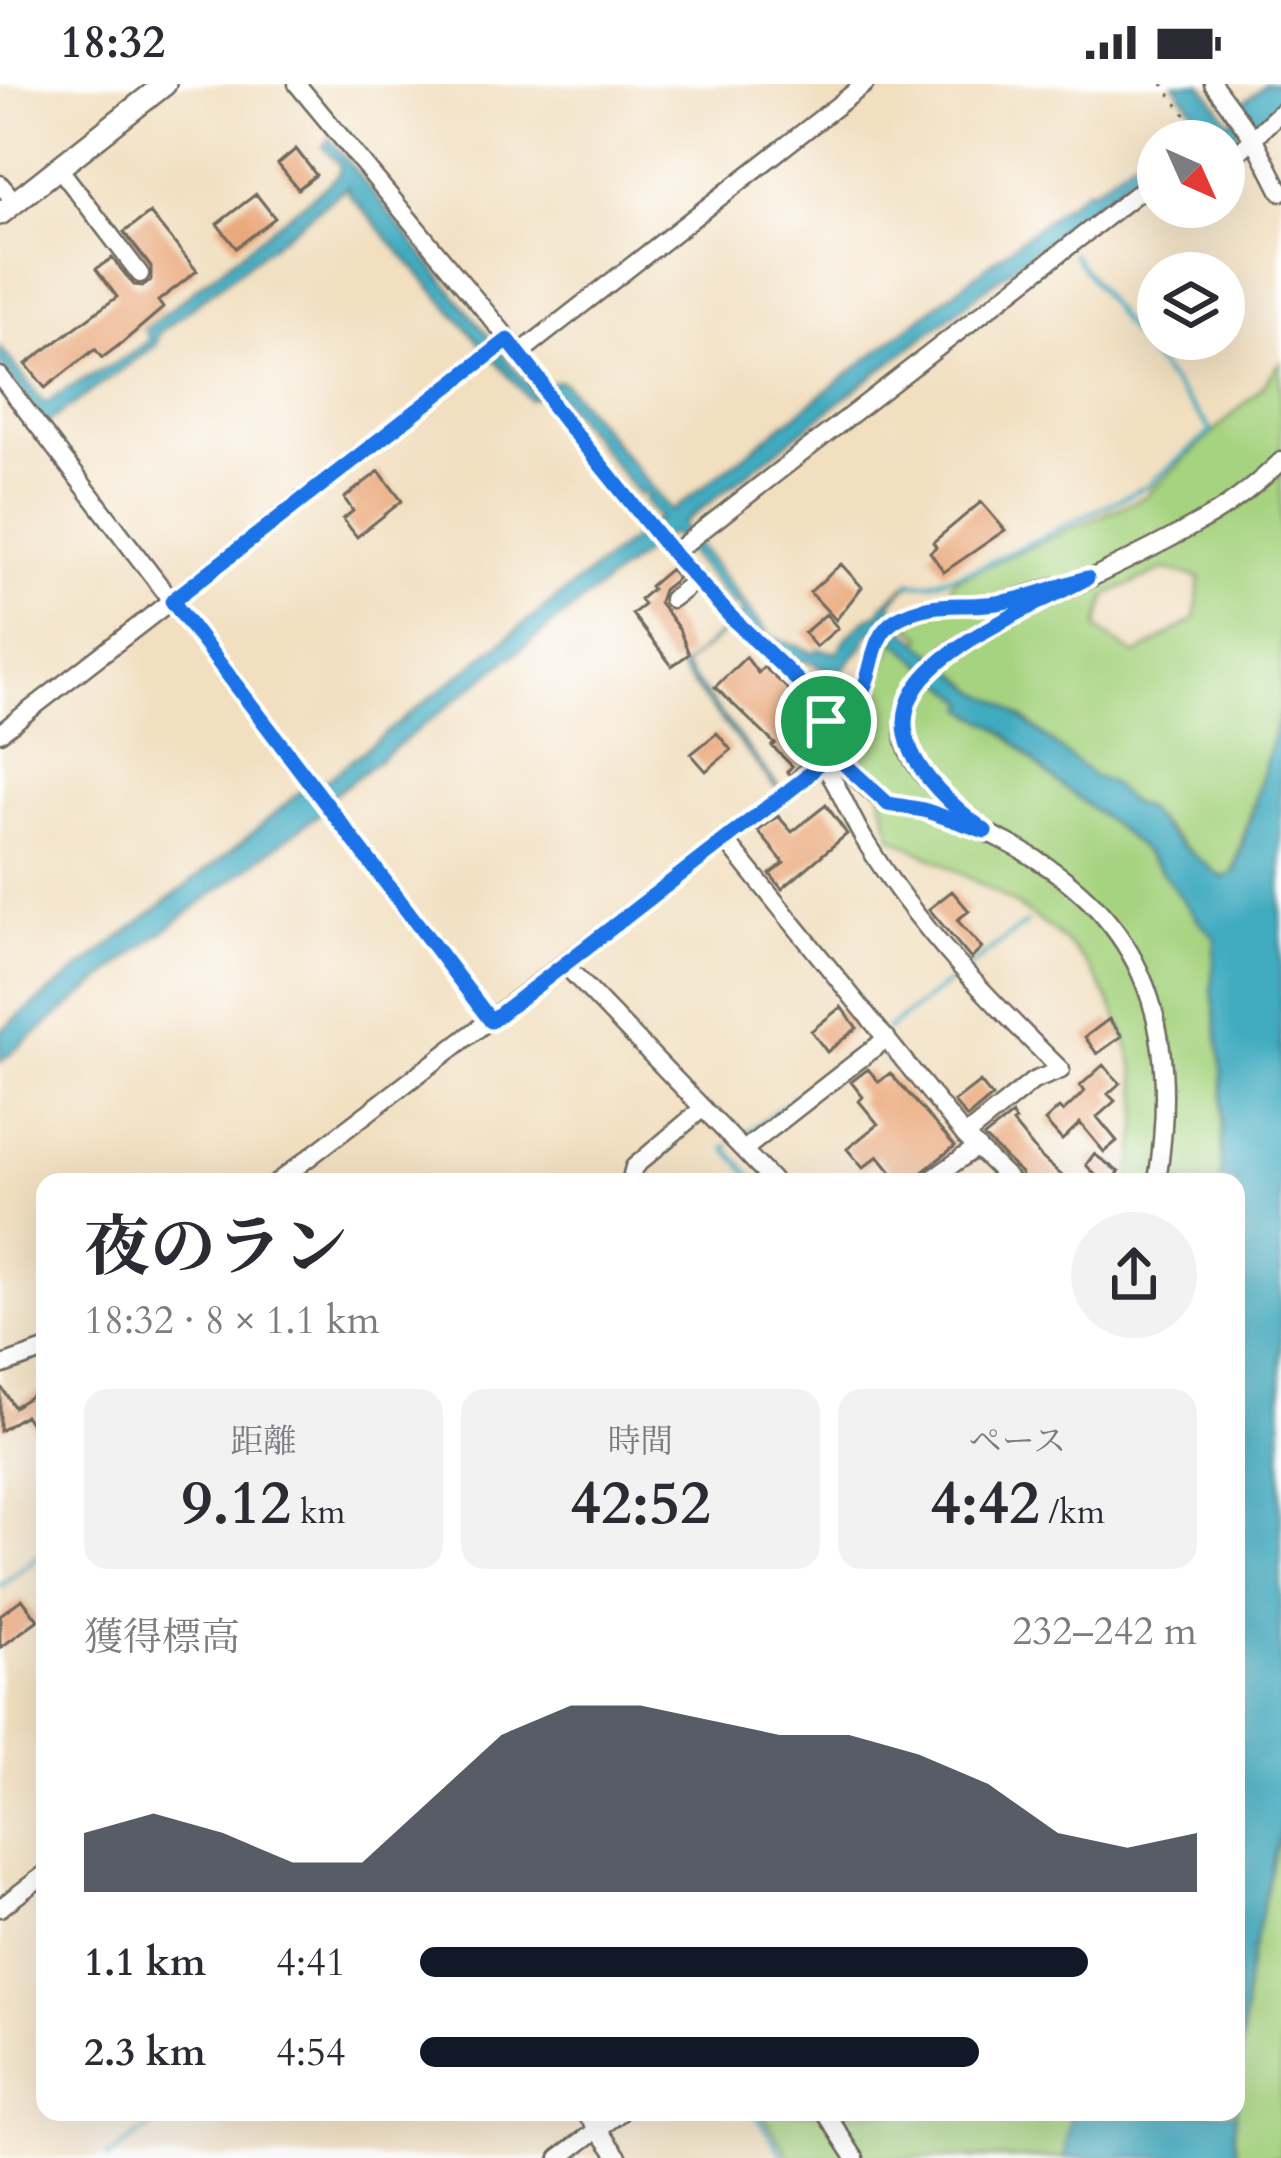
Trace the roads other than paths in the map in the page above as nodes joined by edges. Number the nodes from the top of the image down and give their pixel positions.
1 (164, 84) edge
2 (298, 84) edge
3 (865, 84) edge
4 (1213, 84) edge
5 (1281, 112) edge
6 (1240, 120) edge
7 (1245, 127) joint
8 (58, 168) junction
9 (0, 184) edge
10 (1281, 192) edge
11 (1137, 193) edge
12 (8, 208) edge
13 (140, 274) dead end
14 (504, 349) junction
15 (0, 376) edge
16 (1281, 461) edge
17 (670, 551) junction
18 (1087, 578) junction
19 (698, 580) junction
20 (673, 599) dead end
21 (172, 601) junction
22 (826, 721) junction
23 (0, 733) edge
24 (825, 756) junction
25 (985, 831) junction
26 (727, 842) junction
27 (564, 964) junction
28 (491, 1021) junction
29 (884, 1034) junction
30 (703, 1108) junction
31 (971, 1142) junction
32 (739, 1143) junction
33 (289, 1173) edge
34 (632, 1173) edge
35 (766, 1173) edge
36 (938, 1173) edge
37 (1003, 1173) edge
38 (1158, 1173) edge
39 (36, 1353) edge
40 (0, 1366) edge
41 (36, 1881) edge
42 (0, 1907) edge
43 (592, 2121) edge
44 (609, 2121) edge
45 (831, 2121) edge
46 (598, 2129) junction
47 (559, 2158) edge
48 (619, 2158) edge
49 (855, 2158) edge

1 - 8 main road
2 - 14 street
3 - 14 street
4 - 6 street
5 - 7 street
7 - 10 street
8 - 12 main road
8 - 13 street
9 - 12 street
11 - 17 street
14 - 17 street
14 - 21 street
15 - 21 street
16 - 18 street
17 - 19 street
18 - 22 street
18 - 25 street
19 - 20 street
19 - 22 street
21 - 23 street
21 - 28 street
22 - 24 street
24 - 25 street
24 - 26 street
24 - 31 street
25 - 38 street
26 - 27 street
26 - 29 street
27 - 28 street
27 - 30 street
28 - 33 street
29 - 31 street
29 - 32 street
30 - 32 street
30 - 34 street
31 - 36 street
31 - 37 street
32 - 35 street
39 - 40 street
41 - 42 street
43 - 46 street
44 - 46 street
45 - 49 street
46 - 47 street
46 - 48 street

